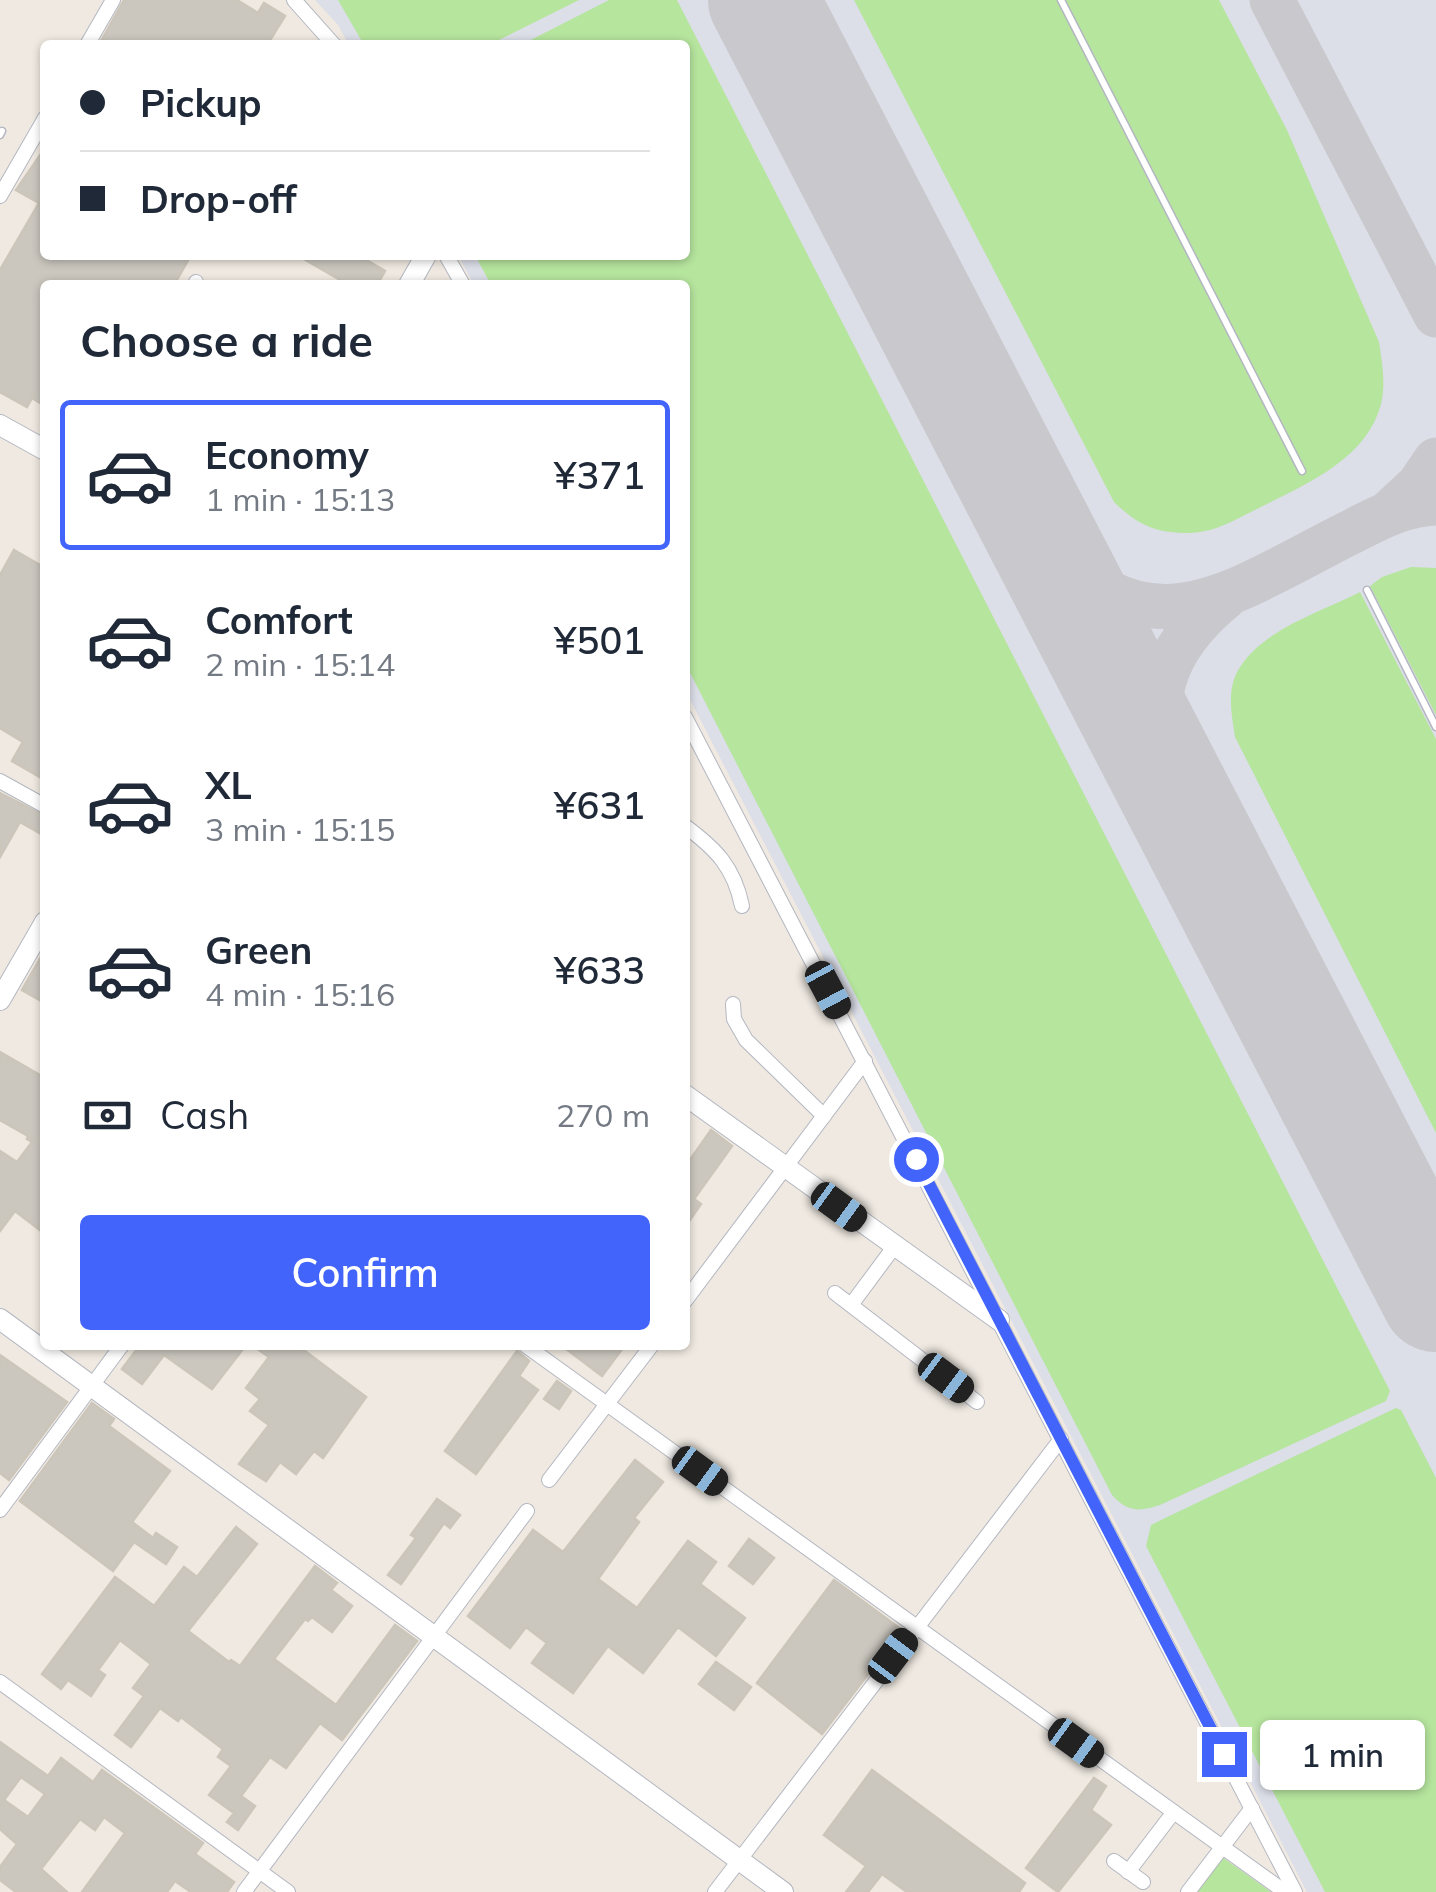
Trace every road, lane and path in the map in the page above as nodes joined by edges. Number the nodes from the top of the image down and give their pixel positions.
1 (113, 0) edge
2 (294, 0) edge
3 (1061, 0) edge
4 (90, 40) edge
5 (330, 40) edge
6 (40, 127) edge
7 (0, 196) edge
8 (0, 425) edge
9 (40, 447) edge
10 (1302, 471) dead end
11 (1367, 590) dead end
12 (1436, 727) edge
13 (690, 742) edge
14 (0, 781) edge
15 (40, 803) edge
16 (690, 830) edge
17 (742, 906) dead end
18 (40, 931) edge
19 (0, 1000) edge
20 (733, 1004) dead end
21 (866, 1061) junction
22 (690, 1099) edge
23 (824, 1116) junction
24 (785, 1168) junction
25 (894, 1247) junction
26 (836, 1293) dead end
27 (690, 1294) edge
28 (851, 1305) junction
29 (0, 1319) edge
30 (1000, 1320) junction
31 (40, 1349) edge
32 (42, 1350) edge
33 (118, 1350) edge
34 (533, 1350) edge
35 (648, 1350) edge
36 (92, 1387) junction
37 (978, 1402) dead end
38 (607, 1405) junction
39 (1061, 1439) junction
40 (549, 1480) dead end
41 (0, 1510) edge
42 (527, 1511) dead end
43 (915, 1627) junction
44 (434, 1638) junction
45 (0, 1682) edge
46 (1252, 1808) junction
47 (1172, 1813) junction
48 (1222, 1848) junction
49 (740, 1860) junction
50 (1114, 1862) dead end
51 (260, 1871) junction
52 (1128, 1872) junction
53 (1142, 1882) dead end
54 (244, 1892) edge
55 (288, 1892) edge
56 (715, 1892) edge
57 (783, 1892) edge
58 (1188, 1892) edge
59 (1285, 1892) edge
60 (1295, 1892) edge

1 - 4 street
2 - 5 street
3 - 10 lane
6 - 7 street
8 - 9 street
11 - 12 lane
13 - 21 street
14 - 15 street
16 - 17 street
18 - 19 street
20 - 23 street
21 - 23 street
21 - 30 street
22 - 24 street
23 - 24 street
24 - 25 street
24 - 27 street
25 - 28 street
25 - 30 street
26 - 28 street
28 - 37 street
29 - 31 street
30 - 39 street
32 - 36 street
33 - 36 street
34 - 38 street
35 - 38 street
36 - 41 street
36 - 44 street
38 - 40 street
38 - 43 street
39 - 43 street
39 - 46 street
42 - 44 street
43 - 47 street
43 - 49 street
44 - 49 street
44 - 51 street
45 - 51 street
46 - 48 street
46 - 60 street
47 - 48 street
47 - 52 street
48 - 58 street
48 - 59 street
49 - 56 street
49 - 57 street
50 - 52 street
51 - 54 street
51 - 55 street
52 - 53 street

